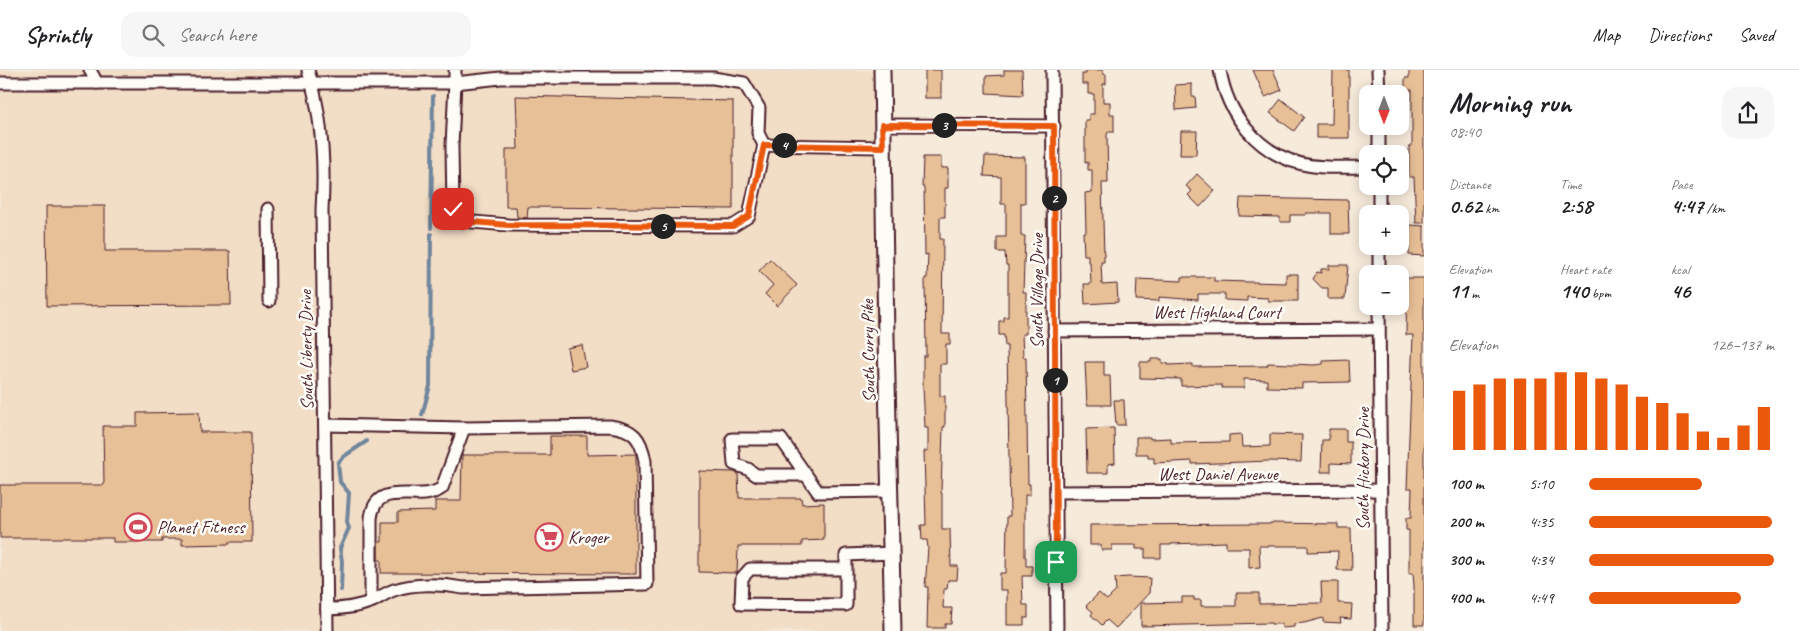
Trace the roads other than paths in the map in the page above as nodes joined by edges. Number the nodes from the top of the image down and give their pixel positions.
1 (90, 70) edge
2 (308, 70) edge
3 (455, 70) edge
4 (882, 70) edge
5 (1052, 70) edge
6 (1220, 70) edge
7 (1378, 70) edge
8 (0, 83) edge
9 (97, 83) junction
10 (455, 83) junction
11 (312, 84) junction
12 (1379, 85) edge
13 (882, 125) junction
14 (1054, 126) junction
15 (764, 145) junction
16 (883, 147) junction
17 (1359, 167) edge
18 (268, 209) dead end
19 (269, 302) dead end
20 (1379, 315) edge
21 (1379, 329) junction
22 (1054, 330) junction
23 (325, 425) junction
24 (464, 428) junction
25 (806, 475) junction
26 (1380, 490) junction
27 (890, 491) junction
28 (1056, 492) junction
29 (892, 553) junction
30 (846, 569) junction
31 (371, 601) junction
32 (327, 609) junction
33 (327, 631) edge
34 (893, 631) edge
35 (1057, 631) edge
36 (1382, 631) edge

1 - 9 street
2 - 11 street, South Liberty Drive
3 - 10 street
4 - 13 main road, South Curry Pike
5 - 14 street, South Village Drive
6 - 17 street
7 - 12 street
8 - 9 street
9 - 11 street
10 - 11 street
10 - 15 street
10 - 15 street
11 - 23 street, South Liberty Drive
13 - 14 street
13 - 16 main road, South Curry Pike
14 - 22 street, South Village Drive
15 - 16 street
16 - 27 main road, South Curry Pike
18 - 19 street
20 - 21 street, South Hickory Drive
21 - 22 street, West Highland Court
21 - 26 street, South Hickory Drive
22 - 28 street, South Village Drive
23 - 24 street
23 - 32 street, South Liberty Drive
24 - 31 street
24 - 31 street
25 - 25 street
25 - 27 street
26 - 28 street, West Daniel Avenue
26 - 36 street, South Hickory Drive
27 - 29 main road, South Curry Pike
28 - 35 street, South Village Drive
29 - 30 street
29 - 34 main road, South Curry Pike
30 - 30 street
31 - 32 street
32 - 33 street, South Liberty Drive

